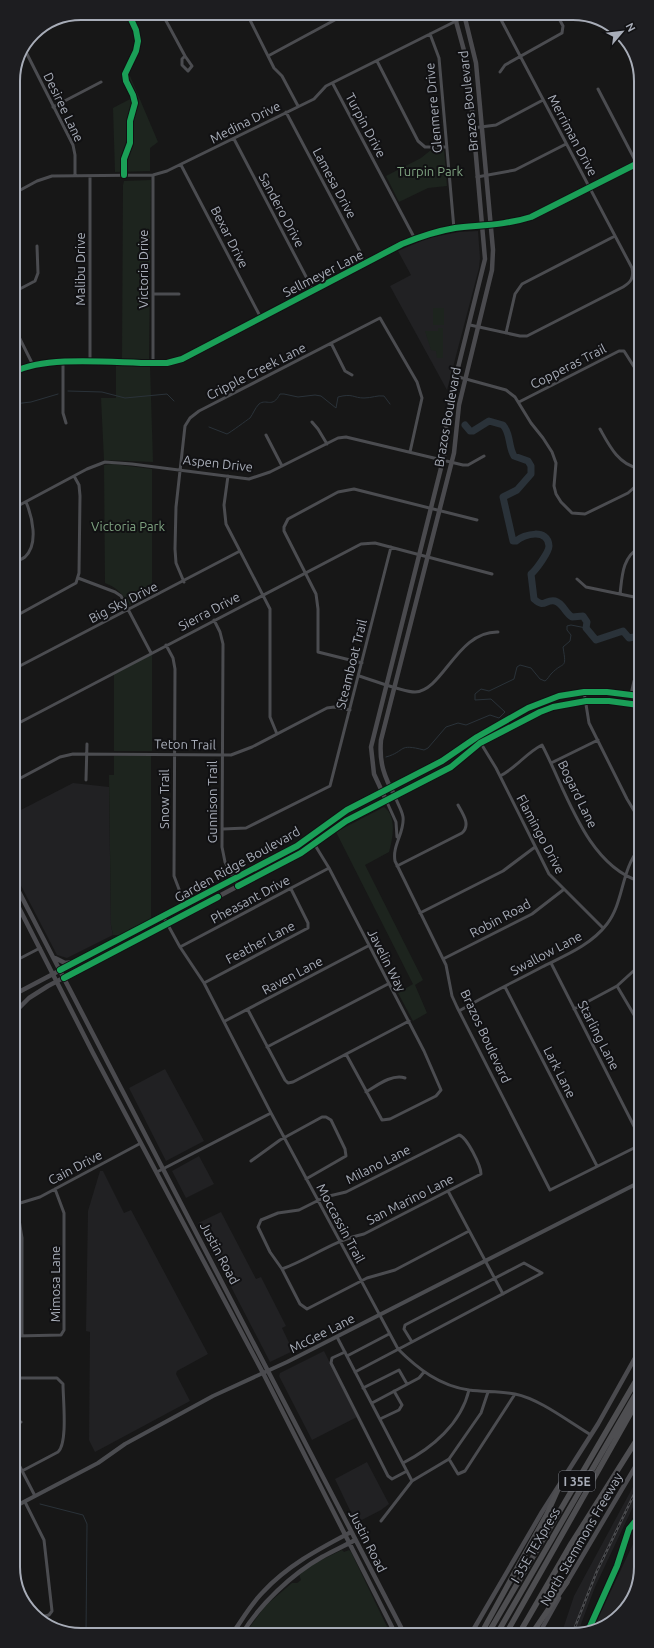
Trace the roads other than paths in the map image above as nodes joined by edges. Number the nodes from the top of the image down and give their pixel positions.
1 (166, 20) edge
2 (250, 20) edge
3 (335, 20) edge
4 (465, 20) edge
5 (501, 20) edge
6 (560, 20) edge
7 (456, 21) joint
8 (430, 34) junction
9 (27, 53) edge
10 (185, 56) junction
11 (268, 56) junction
12 (520, 57) junction
13 (377, 61) junction
14 (500, 72) dead end
15 (101, 82) dead end
16 (333, 84) junction
17 (598, 89) dead end
18 (543, 100) junction
19 (298, 106) junction
20 (53, 107) junction
21 (286, 112) junction
22 (482, 126) junction
23 (473, 128) junction
24 (234, 139) junction
25 (566, 144) junction
26 (447, 147) junction
27 (634, 158) edge
28 (181, 165) junction
29 (634, 166) edge
30 (153, 174) junction
31 (75, 175) junction
32 (487, 175) junction
33 (90, 176) junction
34 (478, 176) junction
35 (589, 188) junction
36 (20, 190) edge
37 (490, 225) junction
38 (483, 226) junction
39 (454, 229) junction
40 (615, 236) junction
41 (415, 239) junction
42 (38, 246) dead end
43 (366, 263) junction
44 (20, 289) edge
45 (313, 290) junction
46 (153, 294) junction
47 (179, 294) dead end
48 (261, 318) junction
49 (470, 325) junction
50 (478, 326) junction
51 (506, 333) junction
52 (20, 339) edge
53 (330, 343) junction
54 (464, 350) junction
55 (471, 351) junction
56 (90, 362) junction
57 (64, 363) junction
58 (153, 363) junction
59 (33, 365) junction
60 (634, 365) edge
61 (20, 370) edge
62 (352, 375) dead end
63 (455, 376) junction
64 (464, 379) junction
65 (519, 402) junction
66 (312, 422) dead end
67 (66, 423) dead end
68 (600, 429) dead end
69 (266, 435) dead end
70 (327, 444) junction
71 (410, 452) junction
72 (484, 456) dead end
73 (443, 460) junction
74 (451, 462) junction
75 (282, 466) junction
76 (634, 466) edge
77 (179, 470) junction
78 (74, 476) junction
79 (228, 476) junction
80 (634, 488) edge
81 (26, 502) junction
82 (20, 505) edge
83 (430, 508) junction
84 (440, 510) junction
85 (477, 520) dead end
86 (391, 547) junction
87 (240, 551) junction
88 (634, 552) edge
89 (418, 555) junction
90 (428, 557) junction
91 (20, 560) edge
92 (306, 572) junction
93 (492, 574) dead end
94 (78, 578) junction
95 (577, 580) dead end
96 (184, 582) junction
97 (263, 594) junction
98 (620, 594) junction
99 (634, 597) edge
100 (407, 601) junction
101 (416, 603) junction
102 (129, 610) junction
103 (20, 614) edge
104 (214, 620) junction
105 (498, 632) dead end
106 (166, 645) junction
107 (151, 653) junction
108 (362, 664) junction
109 (20, 666) edge
110 (358, 676) junction
111 (634, 681) edge
112 (386, 684) junction
113 (395, 686) junction
114 (584, 692) junction
115 (631, 694) junction
116 (634, 695) edge
117 (586, 701) junction
118 (634, 704) edge
119 (350, 710) junction
120 (20, 722) edge
121 (277, 734) junction
122 (476, 737) junction
123 (598, 740) junction
124 (480, 743) junction
125 (87, 744) dead end
126 (86, 754) junction
127 (174, 754) junction
128 (222, 755) junction
129 (551, 763) junction
130 (500, 776) junction
131 (20, 778) edge
132 (86, 780) dead end
133 (390, 788) junction
134 (383, 792) junction
135 (394, 796) junction
136 (386, 800) junction
137 (458, 805) dead end
138 (634, 811) edge
139 (222, 829) junction
140 (310, 837) junction
141 (397, 839) junction
142 (314, 844) junction
143 (535, 847) junction
144 (634, 856) edge
145 (397, 866) junction
146 (329, 868) junction
147 (626, 876) junction
148 (234, 879) junction
149 (634, 879) edge
150 (238, 886) junction
151 (291, 889) junction
152 (563, 890) junction
153 (20, 893) edge
154 (186, 905) junction
155 (20, 910) edge
156 (420, 913) junction
157 (163, 916) junction
158 (167, 923) junction
159 (603, 928) junction
160 (130, 934) junction
161 (136, 940) junction
162 (368, 946) junction
163 (180, 947) junction
164 (40, 948) junction
165 (20, 958) edge
166 (54, 958) junction
167 (443, 959) junction
168 (79, 960) junction
169 (551, 963) junction
170 (60, 970) junction
171 (634, 970) edge
172 (53, 974) junction
173 (64, 978) junction
174 (57, 981) junction
175 (204, 983) junction
176 (388, 984) junction
177 (505, 986) junction
178 (617, 986) junction
179 (20, 991) edge
180 (20, 1007) edge
181 (574, 1009) junction
182 (248, 1010) junction
183 (459, 1011) junction
184 (634, 1015) edge
185 (225, 1022) junction
186 (409, 1022) junction
187 (267, 1047) junction
188 (100, 1049) junction
189 (94, 1054) junction
190 (346, 1054) junction
191 (406, 1078) dead end
192 (366, 1092) junction
193 (133, 1111) junction
194 (271, 1113) junction
195 (126, 1114) junction
196 (634, 1126) edge
197 (284, 1138) junction
198 (141, 1143) junction
199 (634, 1148) edge
200 (251, 1161) dead end
201 (597, 1166) junction
202 (163, 1168) junction
203 (157, 1172) junction
204 (481, 1174) joint
205 (306, 1179) junction
206 (634, 1185) edge
207 (55, 1189) junction
208 (448, 1191) junction
209 (20, 1201) edge
210 (318, 1201) junction
211 (20, 1226) edge
212 (469, 1230) junction
213 (340, 1240) junction
214 (485, 1260) junction
215 (282, 1269) junction
216 (220, 1275) junction
217 (212, 1279) junction
218 (494, 1279) junction
219 (361, 1281) junction
220 (503, 1294) junction
221 (379, 1315) junction
222 (389, 1334) junction
223 (22, 1336) joint
224 (337, 1336) junction
225 (412, 1342) junction
226 (398, 1349) junction
227 (345, 1352) junction
228 (347, 1356) junction
229 (634, 1360) edge
230 (269, 1370) junction
231 (263, 1372) junction
232 (355, 1372) junction
233 (424, 1372) junction
234 (20, 1378) edge
235 (634, 1382) edge
236 (407, 1384) junction
237 (364, 1388) junction
238 (468, 1390) junction
239 (394, 1391) junction
240 (488, 1392) junction
241 (516, 1394) junction
242 (634, 1397) edge
243 (372, 1403) junction
244 (634, 1407) edge
245 (380, 1419) junction
246 (591, 1435) junction
247 (634, 1444) edge
248 (449, 1458) junction
249 (403, 1463) junction
250 (20, 1467) edge
251 (634, 1469) edge
252 (22, 1471) junction
253 (407, 1471) junction
254 (412, 1481) junction
255 (559, 1487) junction
256 (35, 1496) junction
257 (25, 1502) junction
258 (20, 1504) edge
259 (381, 1521) dead end
260 (352, 1532) junction
261 (344, 1536) junction
262 (355, 1540) junction
263 (348, 1543) junction
264 (289, 1568) junction
265 (296, 1575) junction
266 (567, 1582) junction
267 (45, 1616) edge
268 (236, 1628) edge
269 (246, 1628) edge
270 (392, 1628) edge
271 (401, 1628) edge
272 (474, 1628) edge
273 (484, 1628) edge
274 (491, 1628) edge
275 (500, 1628) edge
276 (509, 1628) edge
277 (522, 1628) edge
278 (536, 1628) edge
279 (542, 1628) edge

1 - 10 street
2 - 11 street
3 - 11 street
4 - 22 main road, Brazos Boulevard
5 - 12 street, Merriman Drive
6 - 12 street
7 - 8 street, Medina Drive
7 - 23 main road, Brazos Boulevard
8 - 13 street, Medina Drive
8 - 26 street, Glenmere Drive
9 - 20 street, Desiree Lane
10 - 10 street
11 - 19 street
12 - 14 street
12 - 18 street, Merriman Drive
13 - 16 street, Medina Drive
13 - 26 street
15 - 20 street
16 - 19 street, Medina Drive
16 - 41 street, Turpin Drive
17 - 27 street
18 - 22 street
18 - 25 street, Merriman Drive
19 - 21 street, Medina Drive
20 - 31 street, Desiree Lane
21 - 24 street, Medina Drive
21 - 43 street, Lamesa Drive
22 - 23 street
22 - 32 main road, Brazos Boulevard
23 - 34 main road, Brazos Boulevard
24 - 28 street, Medina Drive
24 - 45 street, Sandero Drive
25 - 32 street
25 - 35 street, Merriman Drive
26 - 39 street, Glenmere Drive
28 - 30 street, Medina Drive
28 - 48 street, Bexar Drive
29 - 35 street, Sellmeyer Lane
30 - 33 street, Medina Drive
30 - 46 street, Victoria Drive
31 - 33 street, Medina Drive
31 - 36 street, Medina Drive
32 - 34 street
32 - 37 main road, Brazos Boulevard
33 - 56 street, Malibu Drive
34 - 38 main road, Brazos Boulevard
35 - 37 street, Sellmeyer Lane
35 - 40 street, Merriman Drive
37 - 38 street, Sellmeyer Lane
37 - 50 main road, Brazos Boulevard
38 - 39 street, Sellmeyer Lane
38 - 49 main road, Brazos Boulevard
39 - 41 street, Sellmeyer Lane
40 - 51 street
40 - 51 street, Merriman Drive
41 - 43 street, Sellmeyer Lane
42 - 44 street
43 - 45 street, Sellmeyer Lane
45 - 48 street, Sellmeyer Lane
46 - 47 street
46 - 58 street, Victoria Drive
48 - 58 street, Sellmeyer Lane
49 - 50 street, Merriman Drive
49 - 54 main road, Brazos Boulevard
50 - 51 street, Merriman Drive
50 - 55 main road, Brazos Boulevard
52 - 59 street
53 - 62 street
53 - 71 street, Cripple Creek Lane
53 - 77 street, Cripple Creek Lane
54 - 55 main road
54 - 63 main road, Brazos Boulevard
55 - 64 main road, Brazos Boulevard
56 - 57 street, Sellmeyer Lane
56 - 58 street, Sellmeyer Lane
57 - 59 street, Sellmeyer Lane
57 - 67 street
59 - 61 street, Sellmeyer Lane
60 - 65 street, Copperas Trail
63 - 64 street
63 - 73 main road, Brazos Boulevard
64 - 65 street
64 - 74 main road, Brazos Boulevard
65 - 80 street
66 - 70 street
68 - 76 street
69 - 75 street
70 - 71 street, Aspen Drive
70 - 75 street, Aspen Drive
71 - 73 street, Aspen Drive
72 - 74 street, Aspen Drive
73 - 74 street, Aspen Drive
73 - 83 main road, Brazos Boulevard
74 - 84 main road, Brazos Boulevard
75 - 79 street, Aspen Drive
77 - 78 street, Aspen Drive
77 - 79 street, Aspen Drive
77 - 96 street, Cripple Creek Lane
78 - 81 street, Aspen Drive
78 - 94 street
79 - 87 street
81 - 82 street, Aspen Drive
81 - 91 street
83 - 84 street
83 - 89 main road, Brazos Boulevard
83 - 92 street
84 - 85 street
84 - 90 main road, Brazos Boulevard
86 - 89 street, Sierra Drive
86 - 92 street, Sierra Drive
86 - 108 street, Steamboat Trail
87 - 96 street, Big Sky Drive
87 - 97 street
88 - 98 street
89 - 90 street, Sierra Drive
89 - 100 main road, Brazos Boulevard
90 - 93 street, Sierra Drive
90 - 101 main road, Brazos Boulevard
92 - 97 street, Sierra Drive
92 - 108 street
94 - 102 street
94 - 103 street
95 - 98 street
96 - 102 street, Big Sky Drive
97 - 104 street, Sierra Drive
97 - 121 street
98 - 99 street
100 - 101 main road
100 - 112 main road, Brazos Boulevard
101 - 113 main road, Brazos Boulevard
102 - 107 street
102 - 109 street, Big Sky Drive
104 - 106 street, Sierra Drive
104 - 128 street, Gunnison Trail
105 - 113 street
106 - 107 street, Sierra Drive
106 - 127 street, Snow Trail
107 - 120 street, Sierra Drive
108 - 110 street, Steamboat Trail
110 - 112 street
110 - 119 street, Steamboat Trail
111 - 115 street
112 - 113 street
112 - 134 main road, Brazos Boulevard
113 - 133 main road, Brazos Boulevard
114 - 115 main road, Garden Ridge Boulevard
114 - 117 street
114 - 122 main road, Garden Ridge Boulevard
115 - 116 main road, Garden Ridge Boulevard
117 - 118 main road
117 - 123 street
117 - 124 main road
119 - 121 street, Teton Trail
119 - 139 street, Steamboat Trail
121 - 128 street, Teton Trail
122 - 124 street, Flamingo Drive
122 - 133 main road, Garden Ridge Boulevard
123 - 129 street
123 - 138 street
124 - 130 street, Flamingo Drive
124 - 135 main road
125 - 126 street
126 - 127 street, Teton Trail
126 - 131 street, Teton Trail
126 - 132 street
127 - 128 street, Teton Trail
127 - 154 street, Snow Trail
128 - 139 street, Gunnison Trail
129 - 130 street, Bogard Lane
129 - 147 street, Bogard Lane
130 - 143 street, Flamingo Drive
133 - 134 main road, Garden Ridge Boulevard
133 - 135 main road, Brazos Boulevard
134 - 136 main road, Brazos Boulevard
134 - 140 main road, Garden Ridge Boulevard
135 - 136 main road
135 - 141 street, Brazos Boulevard
136 - 141 street, Brazos Boulevard
136 - 142 main road
137 - 145 street
139 - 148 street, Gunnison Trail
140 - 142 street, Javelin Way
140 - 148 main road, Garden Ridge Boulevard
141 - 145 street, Brazos Boulevard
142 - 146 street, Javelin Way
142 - 150 main road
143 - 152 street, Flamingo Drive
143 - 156 street
144 - 147 street, Swallow Lane
145 - 156 street, Brazos Boulevard
146 - 151 street, Pheasant Drive
146 - 162 street, Javelin Way
147 - 149 street, Bogard Lane
147 - 159 street, Swallow Lane
148 - 150 street, Gunnison Trail
148 - 154 main road, Garden Ridge Boulevard
150 - 158 main road
151 - 163 street, Pheasant Drive
151 - 175 street, Feather Lane
152 - 159 street, Flamingo Drive
152 - 167 street, Robin Road
153 - 166 main road, Justin Road
154 - 157 main road, Garden Ridge Boulevard
155 - 164 main road, Justin Road
156 - 167 street, Brazos Boulevard
157 - 158 street, Moccassin Trail
157 - 160 main road, Garden Ridge Boulevard
158 - 161 main road
158 - 163 street, Moccassin Trail
159 - 169 street, Swallow Lane
160 - 161 main road
160 - 168 main road, Garden Ridge Boulevard
161 - 173 main road
162 - 176 street, Javelin Way
162 - 182 street, Raven Lane
163 - 175 street, Moccassin Trail
164 - 165 street
164 - 172 main road, Justin Road
166 - 168 main road
166 - 170 main road, Justin Road
167 - 183 street, Brazos Boulevard
168 - 170 main road, Garden Ridge Boulevard
169 - 177 street, Swallow Lane
169 - 181 street, Starling Lane
170 - 172 main road, Garden Ridge Boulevard
170 - 173 main road, Justin Road
171 - 178 street
172 - 174 main road, Justin Road
172 - 179 main road, Garden Ridge Boulevard
173 - 174 main road
173 - 188 main road, Justin Road
174 - 180 main road
174 - 189 main road, Justin Road
175 - 185 street, Moccassin Trail
176 - 186 street, Javelin Way
176 - 187 street
177 - 183 street, Swallow Lane
177 - 201 street, Lark Lane
178 - 181 street
178 - 184 street
181 - 196 street, Starling Lane
182 - 185 street, Raven Lane
182 - 187 street
183 - 201 street, Brazos Boulevard
185 - 194 street, Moccassin Trail
186 - 190 street
186 - 192 street, Javelin Way
187 - 190 street
188 - 189 main road
188 - 193 main road, Justin Road
189 - 195 main road, Justin Road
190 - 192 street
191 - 192 street
193 - 195 main road
193 - 202 main road, Justin Road
194 - 197 street, Moccassin Trail
194 - 202 street
195 - 198 main road, Justin Road
197 - 200 street
197 - 205 street, Moccassin Trail
197 - 205 street
198 - 203 main road, Justin Road
198 - 207 street, Cain Drive
199 - 201 street
202 - 203 street
202 - 216 main road, Justin Road
203 - 217 main road, Justin Road
204 - 208 street, San Marino Lane
204 - 210 street, Milano Lane
205 - 210 street, Moccassin Trail
206 - 214 street, McGee Lane
207 - 209 street, Cain Drive
207 - 223 street, Mimosa Lane
208 - 212 street
208 - 213 street, San Marino Lane
210 - 213 street, Moccassin Trail
210 - 215 street, Milano Lane
211 - 223 street
212 - 214 street
212 - 219 street
213 - 215 street, San Marino Lane
213 - 219 street, Moccassin Trail
214 - 218 street
214 - 221 street, McGee Lane
215 - 219 street
216 - 217 main road
216 - 230 main road, Justin Road
217 - 231 main road, Justin Road
218 - 220 street
218 - 220 street
218 - 225 street
219 - 221 street, Moccassin Trail
220 - 225 street
221 - 222 street, Moccassin Trail
221 - 224 street, McGee Lane
222 - 226 street, Moccassin Trail
222 - 228 street
224 - 227 street
224 - 230 street, McGee Lane
225 - 226 street
226 - 232 street
226 - 233 street, Moccassin Trail
227 - 228 street
227 - 253 street
228 - 232 street
229 - 246 main road
230 - 231 street, McGee Lane
230 - 260 main road, Justin Road
231 - 256 street, McGee Lane
231 - 261 main road, Justin Road
232 - 237 street
233 - 236 street
233 - 238 street, Moccassin Trail
234 - 252 street
235 - 274 highway, I 35E
236 - 237 street
236 - 239 street
237 - 243 street
238 - 240 street, Moccassin Trail
238 - 249 street
239 - 243 street
239 - 245 street
240 - 241 street, Moccassin Trail
240 - 248 street
241 - 246 street, Moccassin Trail
241 - 248 street
242 - 275 highway, I 35E TEXpress
243 - 245 street
244 - 276 highway
245 - 249 street
246 - 255 main road
247 - 277 highway, North Stemmons Freeway / I 35E
248 - 254 street
249 - 253 street
250 - 252 street
251 - 266 main road, North Stemmons Freeway
252 - 256 street
253 - 254 street
254 - 259 street
255 - 272 main road
255 - 273 highway
256 - 257 street, McGee Lane
257 - 258 street, McGee Lane
257 - 267 street
260 - 261 main road
260 - 262 main road, Justin Road
261 - 263 main road, Justin Road
261 - 264 main road
262 - 263 main road
262 - 271 main road, Justin Road
263 - 265 main road
263 - 270 main road, Justin Road
264 - 265 main road
264 - 268 main road
265 - 269 main road
266 - 278 highway
266 - 279 main road, North Stemmons Freeway

